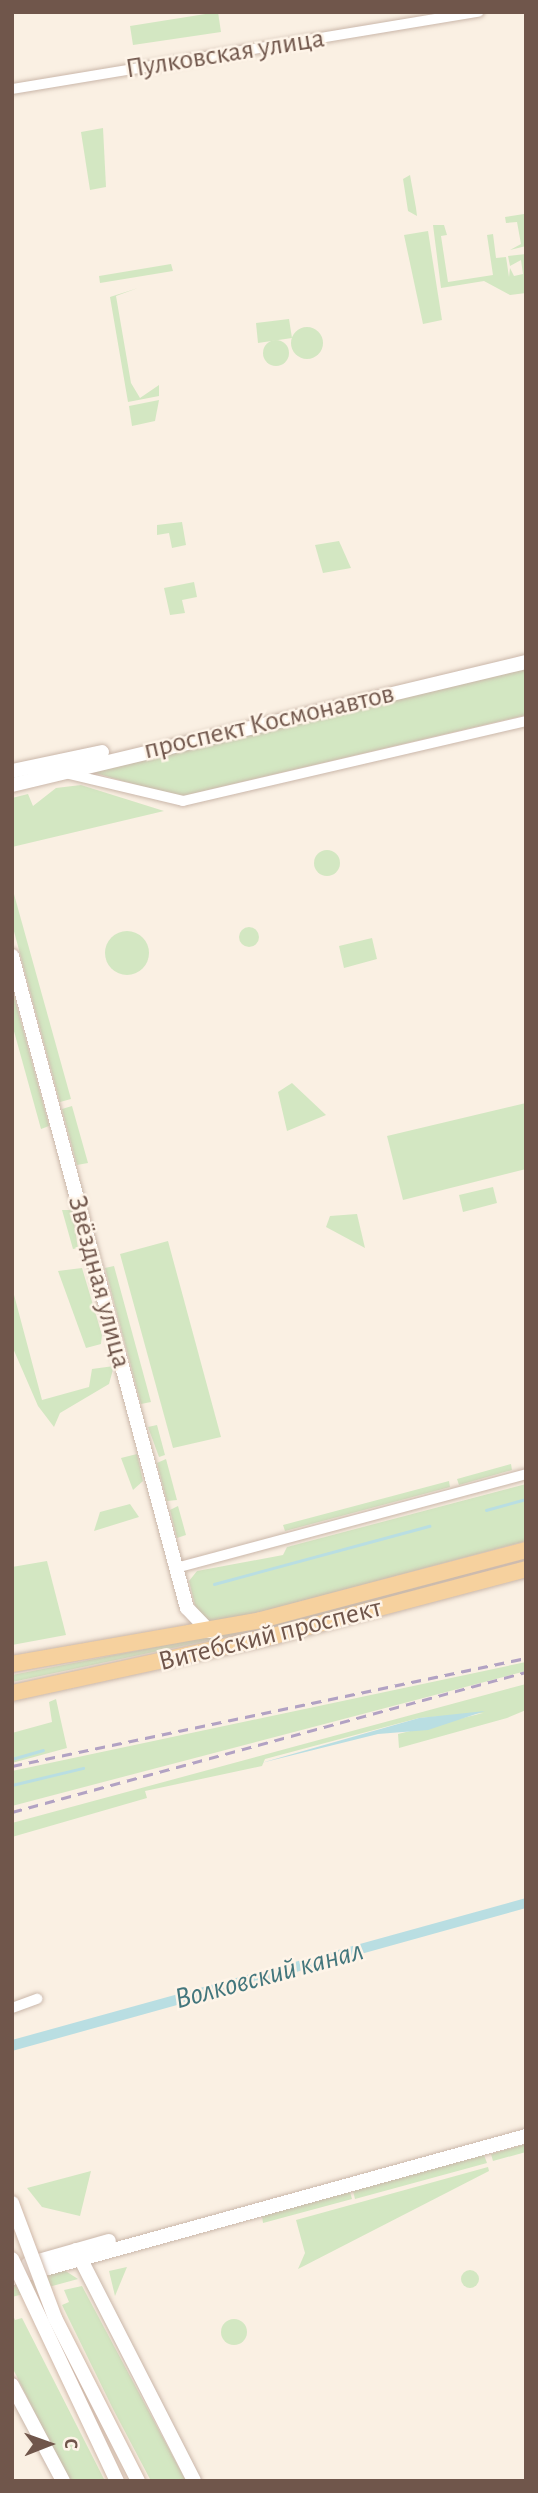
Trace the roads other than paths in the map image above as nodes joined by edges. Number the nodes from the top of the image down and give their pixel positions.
1 (478, 12) edge
2 (12, 89) edge
3 (526, 653) edge
4 (526, 663) edge
5 (526, 721) edge
6 (12, 771) edge
7 (65, 773) junction
8 (12, 785) edge
9 (12, 956) edge
10 (526, 1474) edge
11 (526, 1550) edge
12 (176, 1568) junction
13 (526, 1569) edge
14 (187, 1608) junction
15 (209, 1631) junction
16 (167, 1636) junction
17 (12, 1664) edge
18 (12, 1693) edge
19 (37, 1999) dead end
20 (12, 2008) edge
21 (526, 2136) edge
22 (12, 2203) edge
23 (78, 2255) junction
24 (12, 2259) edge
25 (12, 2268) edge
26 (12, 2278) edge
27 (12, 2385) edge
28 (63, 2481) edge
29 (117, 2481) edge
30 (138, 2481) edge
31 (194, 2481) edge

1 - 2 street, Пулковская улица
3 - 6 street, проспект Космонавтов
4 - 7 street, проспект Космонавтов
5 - 7 street
7 - 8 street, проспект Космонавтов
9 - 12 street, Звёздная улица
10 - 12 street
11 - 15 main road, Витебский проспект
12 - 14 street, Звёздная улица
13 - 18 main road, Витебский проспект
14 - 15 street
14 - 16 street
15 - 16 main road, Витебский проспект
16 - 17 main road, Витебский проспект
19 - 20 street
21 - 23 street
22 - 30 street, bridge
23 - 25 street
23 - 26 street
23 - 31 street
24 - 29 street, bridge
27 - 28 street

